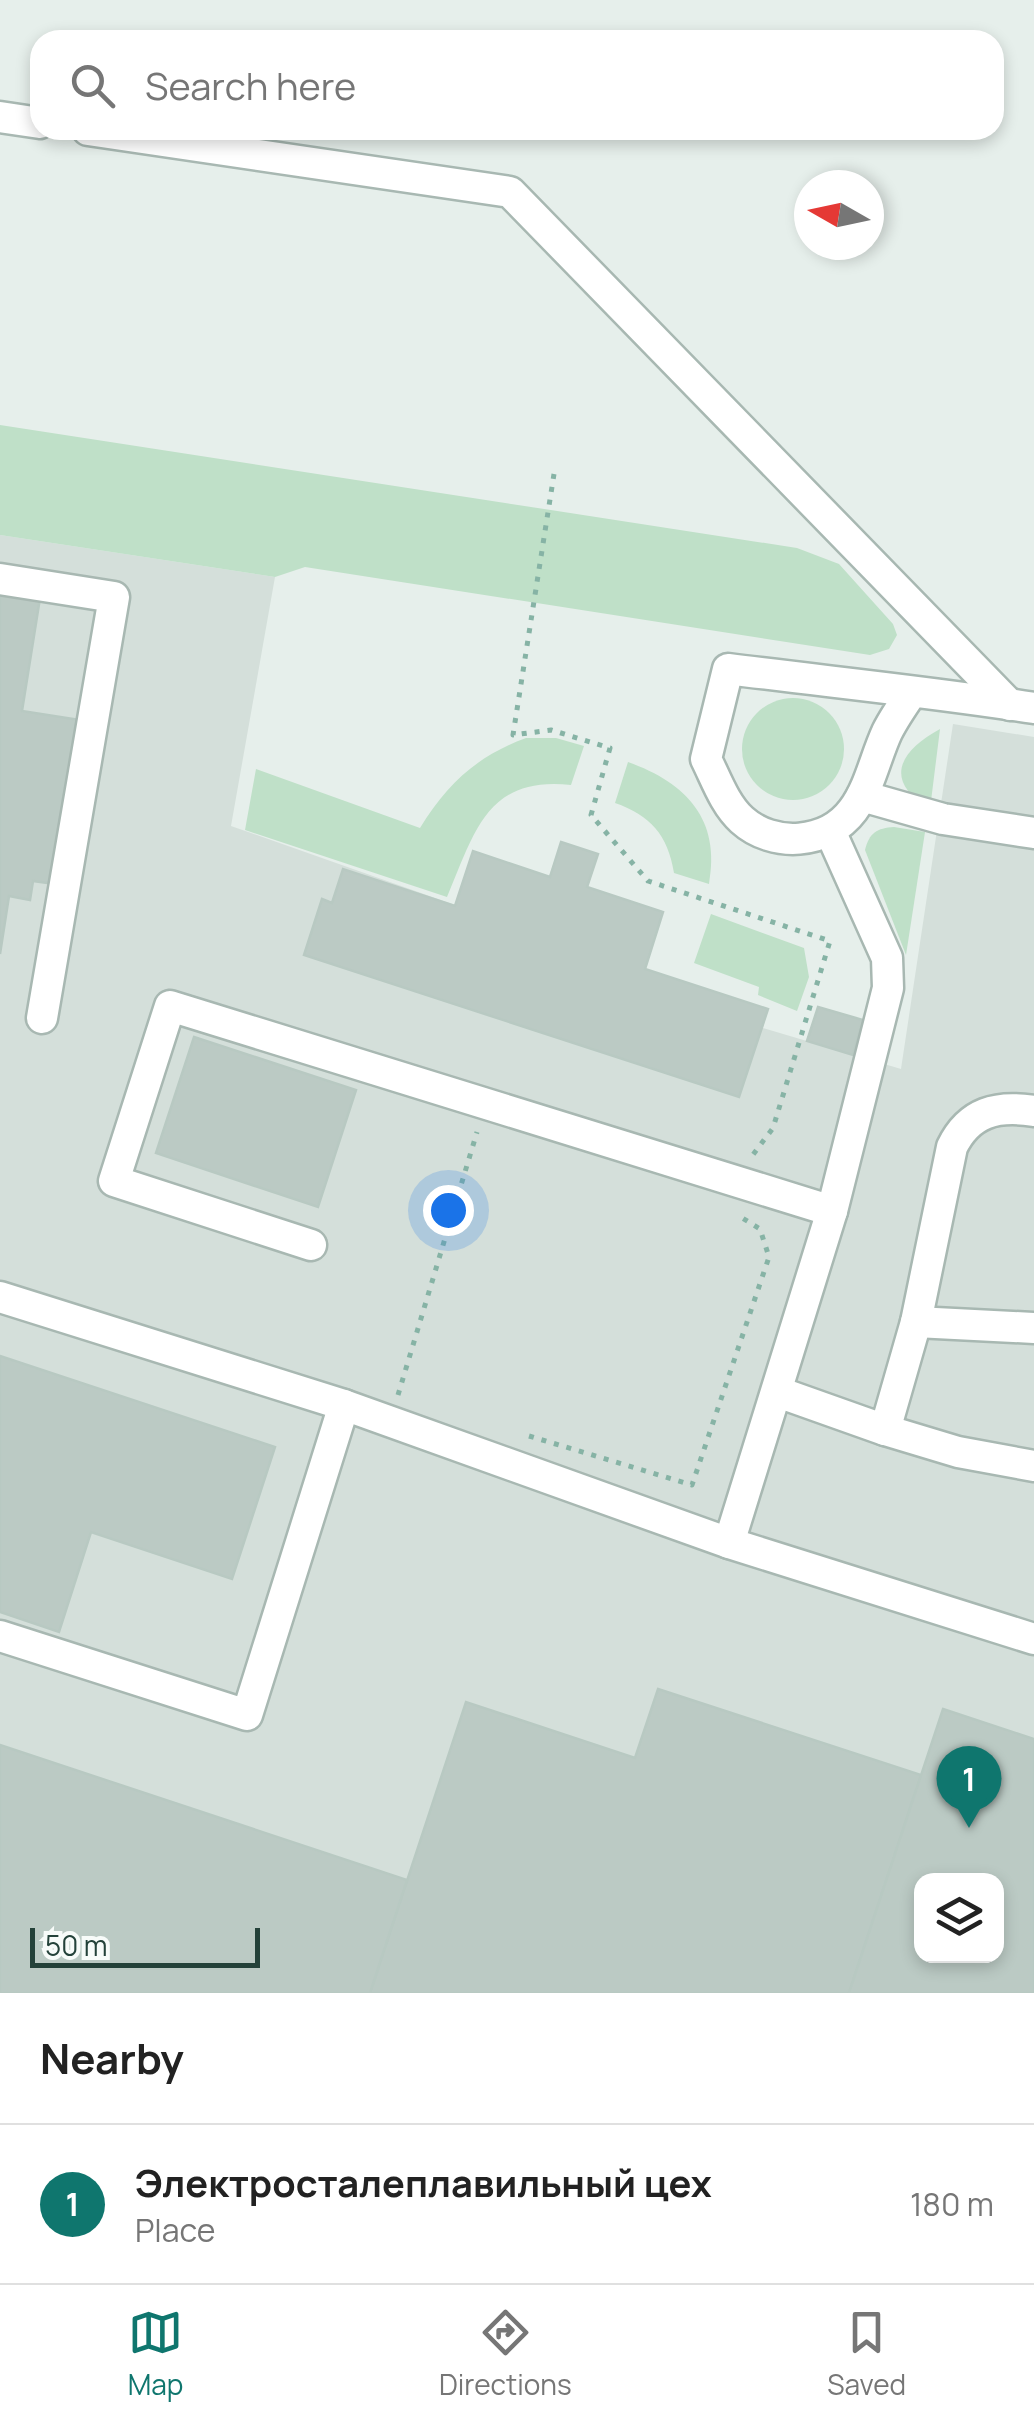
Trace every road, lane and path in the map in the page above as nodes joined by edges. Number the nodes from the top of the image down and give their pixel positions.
1 (0, 117) edge
2 (30, 122) edge
3 (156, 140) edge
4 (554, 474) dead end
5 (0, 579) edge
6 (912, 692) junction
7 (1022, 706) edge
8 (862, 796) junction
9 (830, 830) junction
10 (1034, 833) edge
11 (42, 1018) dead end
12 (486, 1104) junction
13 (1034, 1111) edge
14 (743, 1184) junction
15 (832, 1211) junction
16 (310, 1245) dead end
17 (0, 1297) edge
18 (916, 1322) junction
19 (1034, 1328) edge
20 (778, 1392) junction
21 (416, 1402) dead end
22 (344, 1405) junction
23 (393, 1409) junction
24 (886, 1430) junction
25 (526, 1435) dead end
26 (1034, 1466) edge
27 (729, 1542) junction
28 (0, 1636) edge
29 (1034, 1639) edge

1 - 2 street
3 - 7 street
4 - 14 path
5 - 11 street
6 - 7 street
6 - 8 street
6 - 9 street
8 - 9 street
8 - 10 street
9 - 15 street
12 - 14 street
12 - 16 street
12 - 23 path
13 - 18 street
14 - 15 street
14 - 25 path
15 - 20 street
17 - 22 street
18 - 19 street
18 - 24 street
20 - 24 street
20 - 27 street
21 - 23 path
22 - 23 street
22 - 28 street
23 - 27 street
24 - 26 street
27 - 29 street

